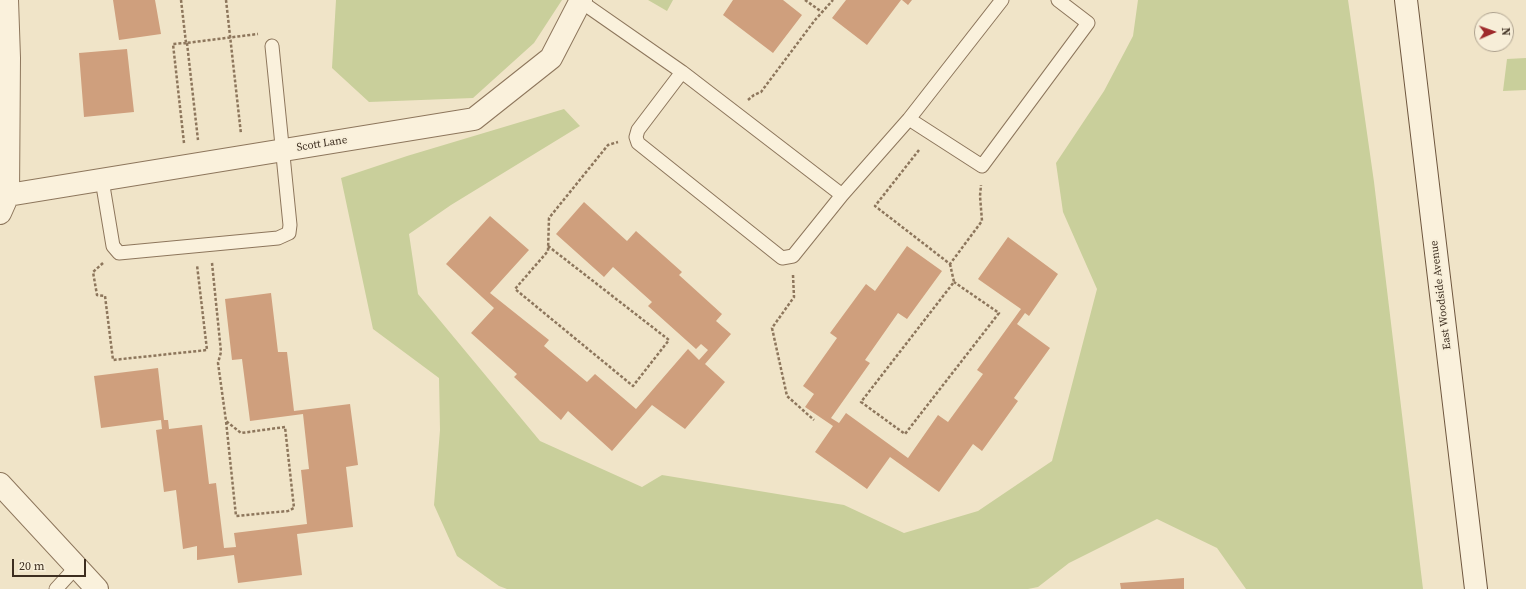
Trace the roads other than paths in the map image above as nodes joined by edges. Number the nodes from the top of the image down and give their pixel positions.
1 (7, 0) edge
2 (1002, 0) edge
3 (1058, 0) edge
4 (1406, 0) edge
5 (581, 1) edge
6 (272, 46) dead end
7 (682, 72) junction
8 (909, 119) junction
9 (282, 150) junction
10 (102, 180) junction
11 (842, 195) junction
12 (4, 204) edge
13 (0, 484) edge
14 (77, 566) junction
15 (56, 589) edge
16 (98, 589) edge
17 (1476, 589) edge

1 - 12 street
2 - 8 lane
3 - 8 lane
4 - 17 street, East Woodside Avenue
5 - 7 lane
5 - 9 street, Scott Lane
6 - 9 lane
7 - 11 lane
7 - 11 lane
8 - 11 lane
9 - 10 street, Scott Lane
9 - 10 lane
10 - 12 street, Scott Lane
13 - 14 street
14 - 15 lane
14 - 16 street

